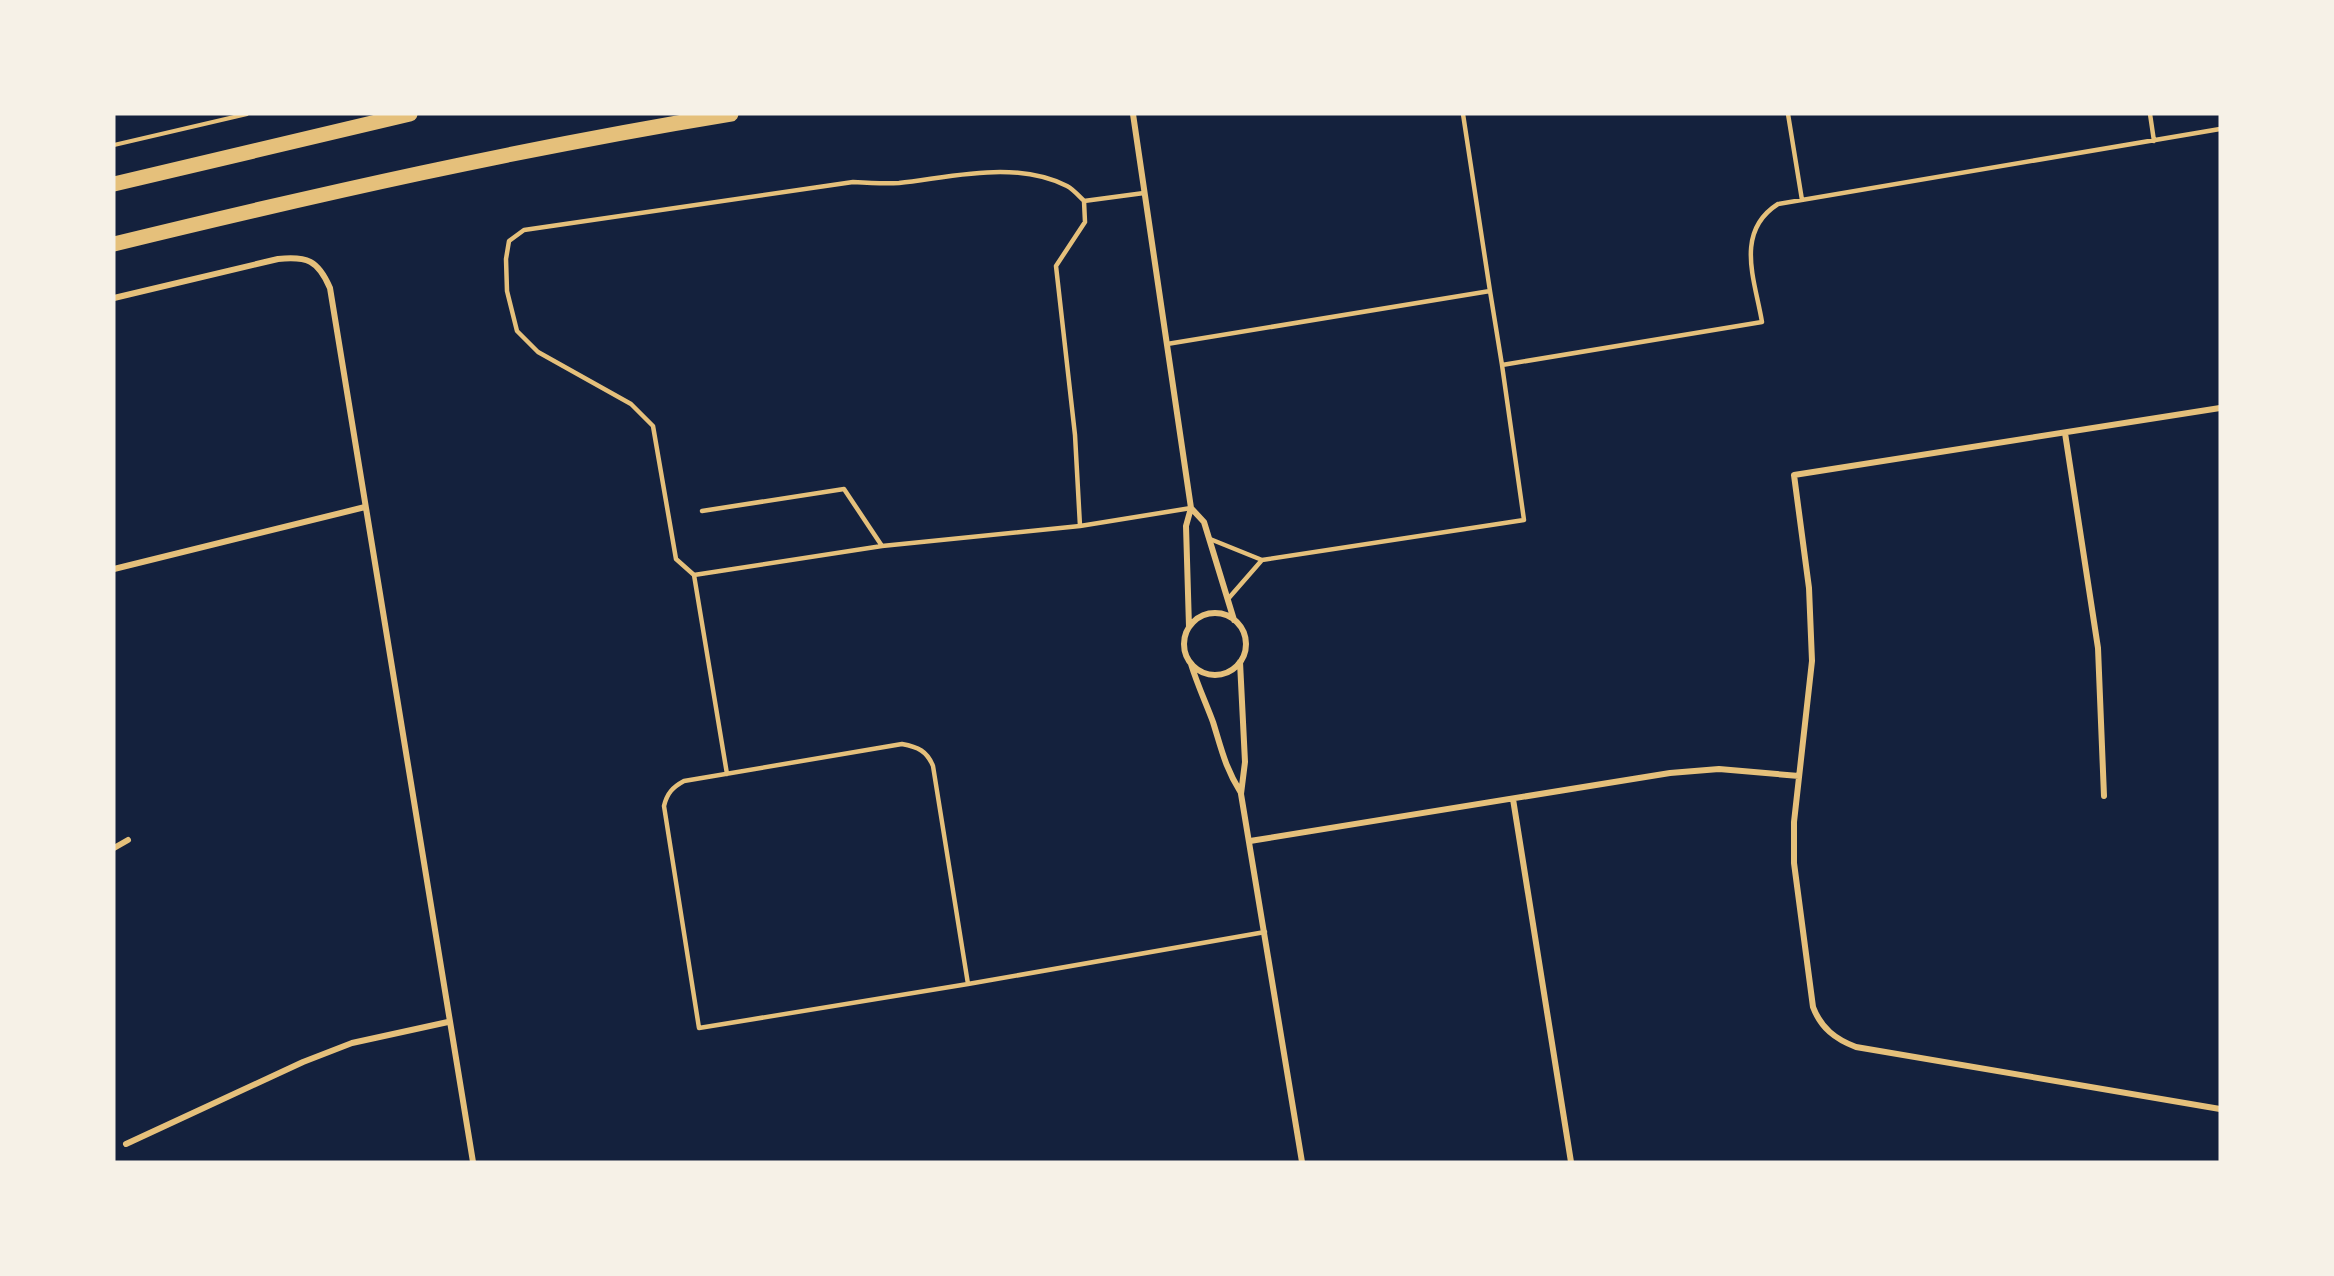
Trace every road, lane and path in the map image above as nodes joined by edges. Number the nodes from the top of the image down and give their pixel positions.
1 (247, 114) edge
2 (410, 114) edge
3 (731, 114) edge
4 (1133, 114) edge
5 (1463, 114) edge
6 (1788, 114) edge
7 (2150, 114) edge
8 (2220, 129) edge
9 (2154, 141) junction
10 (114, 145) edge
11 (114, 184) edge
12 (1144, 193) junction
13 (1802, 200) junction
14 (1084, 201) junction
15 (114, 244) edge
16 (1490, 291) junction
17 (114, 298) edge
18 (1167, 344) junction
19 (1502, 365) junction
20 (2220, 408) edge
21 (2065, 433) junction
22 (365, 507) junction
23 (1191, 508) junction
24 (702, 511) dead end
25 (1080, 526) junction
26 (1208, 538) junction
27 (882, 546) junction
28 (1262, 560) junction
29 (114, 569) edge
30 (694, 575) junction
31 (1228, 599) junction
32 (1234, 620) junction
33 (1189, 627) junction
34 (1240, 662) junction
35 (1191, 664) junction
36 (727, 774) junction
37 (1799, 776) junction
38 (1241, 794) junction
39 (2104, 796) dead end
40 (1513, 799) junction
41 (128, 840) dead end
42 (1250, 841) junction
43 (114, 848) edge
44 (1265, 932) junction
45 (968, 984) junction
46 (448, 1022) junction
47 (2220, 1109) edge
48 (126, 1144) dead end
49 (473, 1162) edge
50 (1302, 1162) edge
51 (1571, 1162) edge

1 - 10 path
2 - 11 main road
3 - 15 main road
4 - 12 street
5 - 16 lane
6 - 13 lane
7 - 9 lane
8 - 9 lane
9 - 13 lane
12 - 14 lane
12 - 18 street
13 - 19 lane
14 - 25 lane
14 - 30 lane
16 - 18 lane
16 - 19 lane
17 - 22 street
18 - 23 street
19 - 28 lane
20 - 21 street
21 - 37 street
21 - 39 street
22 - 29 street
22 - 46 street
23 - 25 lane
23 - 26 street
23 - 33 street
24 - 27 lane
25 - 27 lane
26 - 28 lane
26 - 31 street
27 - 30 lane
28 - 31 lane
30 - 36 lane
31 - 32 street
32 - 33 street
32 - 34 street
33 - 35 street
34 - 35 street
34 - 38 street
35 - 38 street
36 - 45 lane
36 - 45 lane
37 - 40 street
37 - 47 street
38 - 42 street
40 - 42 street
40 - 51 street
41 - 43 street
42 - 44 street
44 - 45 lane
44 - 50 street
46 - 48 street
46 - 49 street

